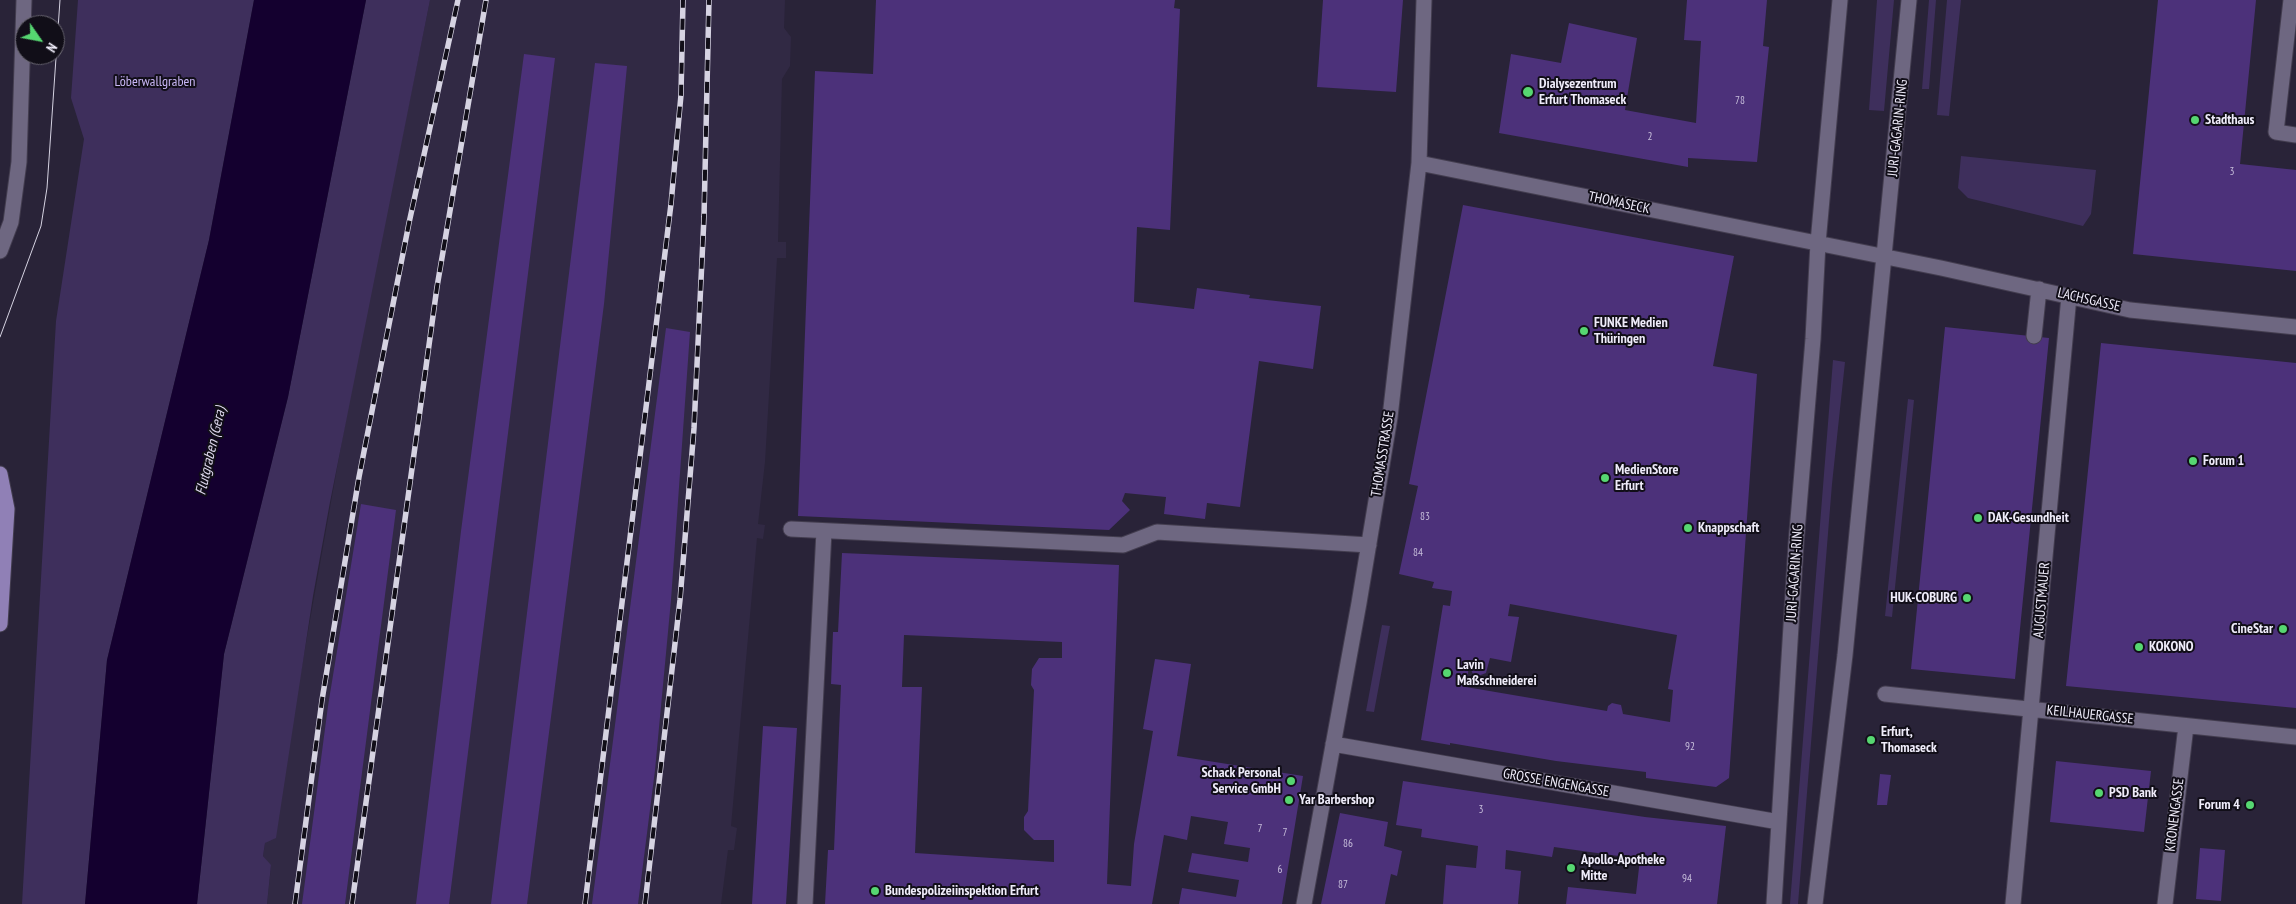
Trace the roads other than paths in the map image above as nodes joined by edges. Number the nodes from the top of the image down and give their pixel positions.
1 (24, 0) edge
2 (1424, 0) edge
3 (1840, 0) edge
4 (1909, 0) edge
5 (2291, 0) edge
6 (2296, 135) edge
7 (1419, 163) junction
8 (1818, 243) junction
9 (0, 251) edge
10 (1884, 257) junction
11 (2039, 289) junction
12 (2069, 296) junction
13 (2296, 326) edge
14 (2034, 336) dead end
15 (0, 474) edge
16 (790, 529) dead end
17 (824, 531) junction
18 (1369, 545) junction
19 (0, 624) edge
20 (1885, 694) dead end
21 (2032, 709) junction
22 (2186, 726) junction
23 (2296, 737) edge
24 (1333, 744) junction
25 (1779, 822) junction
26 (805, 904) edge
27 (1304, 904) edge
28 (1774, 904) edge
29 (1815, 904) edge
30 (2013, 904) edge
31 (2165, 904) edge

1 - 9 street
2 - 7 street, THOMASSTRASSE
3 - 8 street, JURI-GAGARIN-RING
4 - 10 street, JURI-GAGARIN-RING
5 - 6 street
7 - 8 street, THOMASECK
7 - 18 street, THOMASSTRASSE
8 - 10 street
8 - 25 street, JURI-GAGARIN-RING
10 - 11 street, LACHSGASSE
10 - 29 street, JURI-GAGARIN-RING
11 - 12 street, LACHSGASSE
11 - 14 street
12 - 13 street, LACHSGASSE
12 - 21 street, AUGUSTMAUER
15 - 19 main road
16 - 17 street
17 - 18 street
17 - 26 street
18 - 24 street, THOMASSTRASSE
20 - 21 street, KEILHAUERGASSE
21 - 22 street, KEILHAUERGASSE
21 - 30 street, AUGUSTMAUER
22 - 23 street, KEILHAUERGASSE
22 - 31 street, KRONENGASSE
24 - 25 street, GROSSE ENGENGASSE
24 - 27 street, THOMASSTRASSE
25 - 28 street, JURI-GAGARIN-RING

